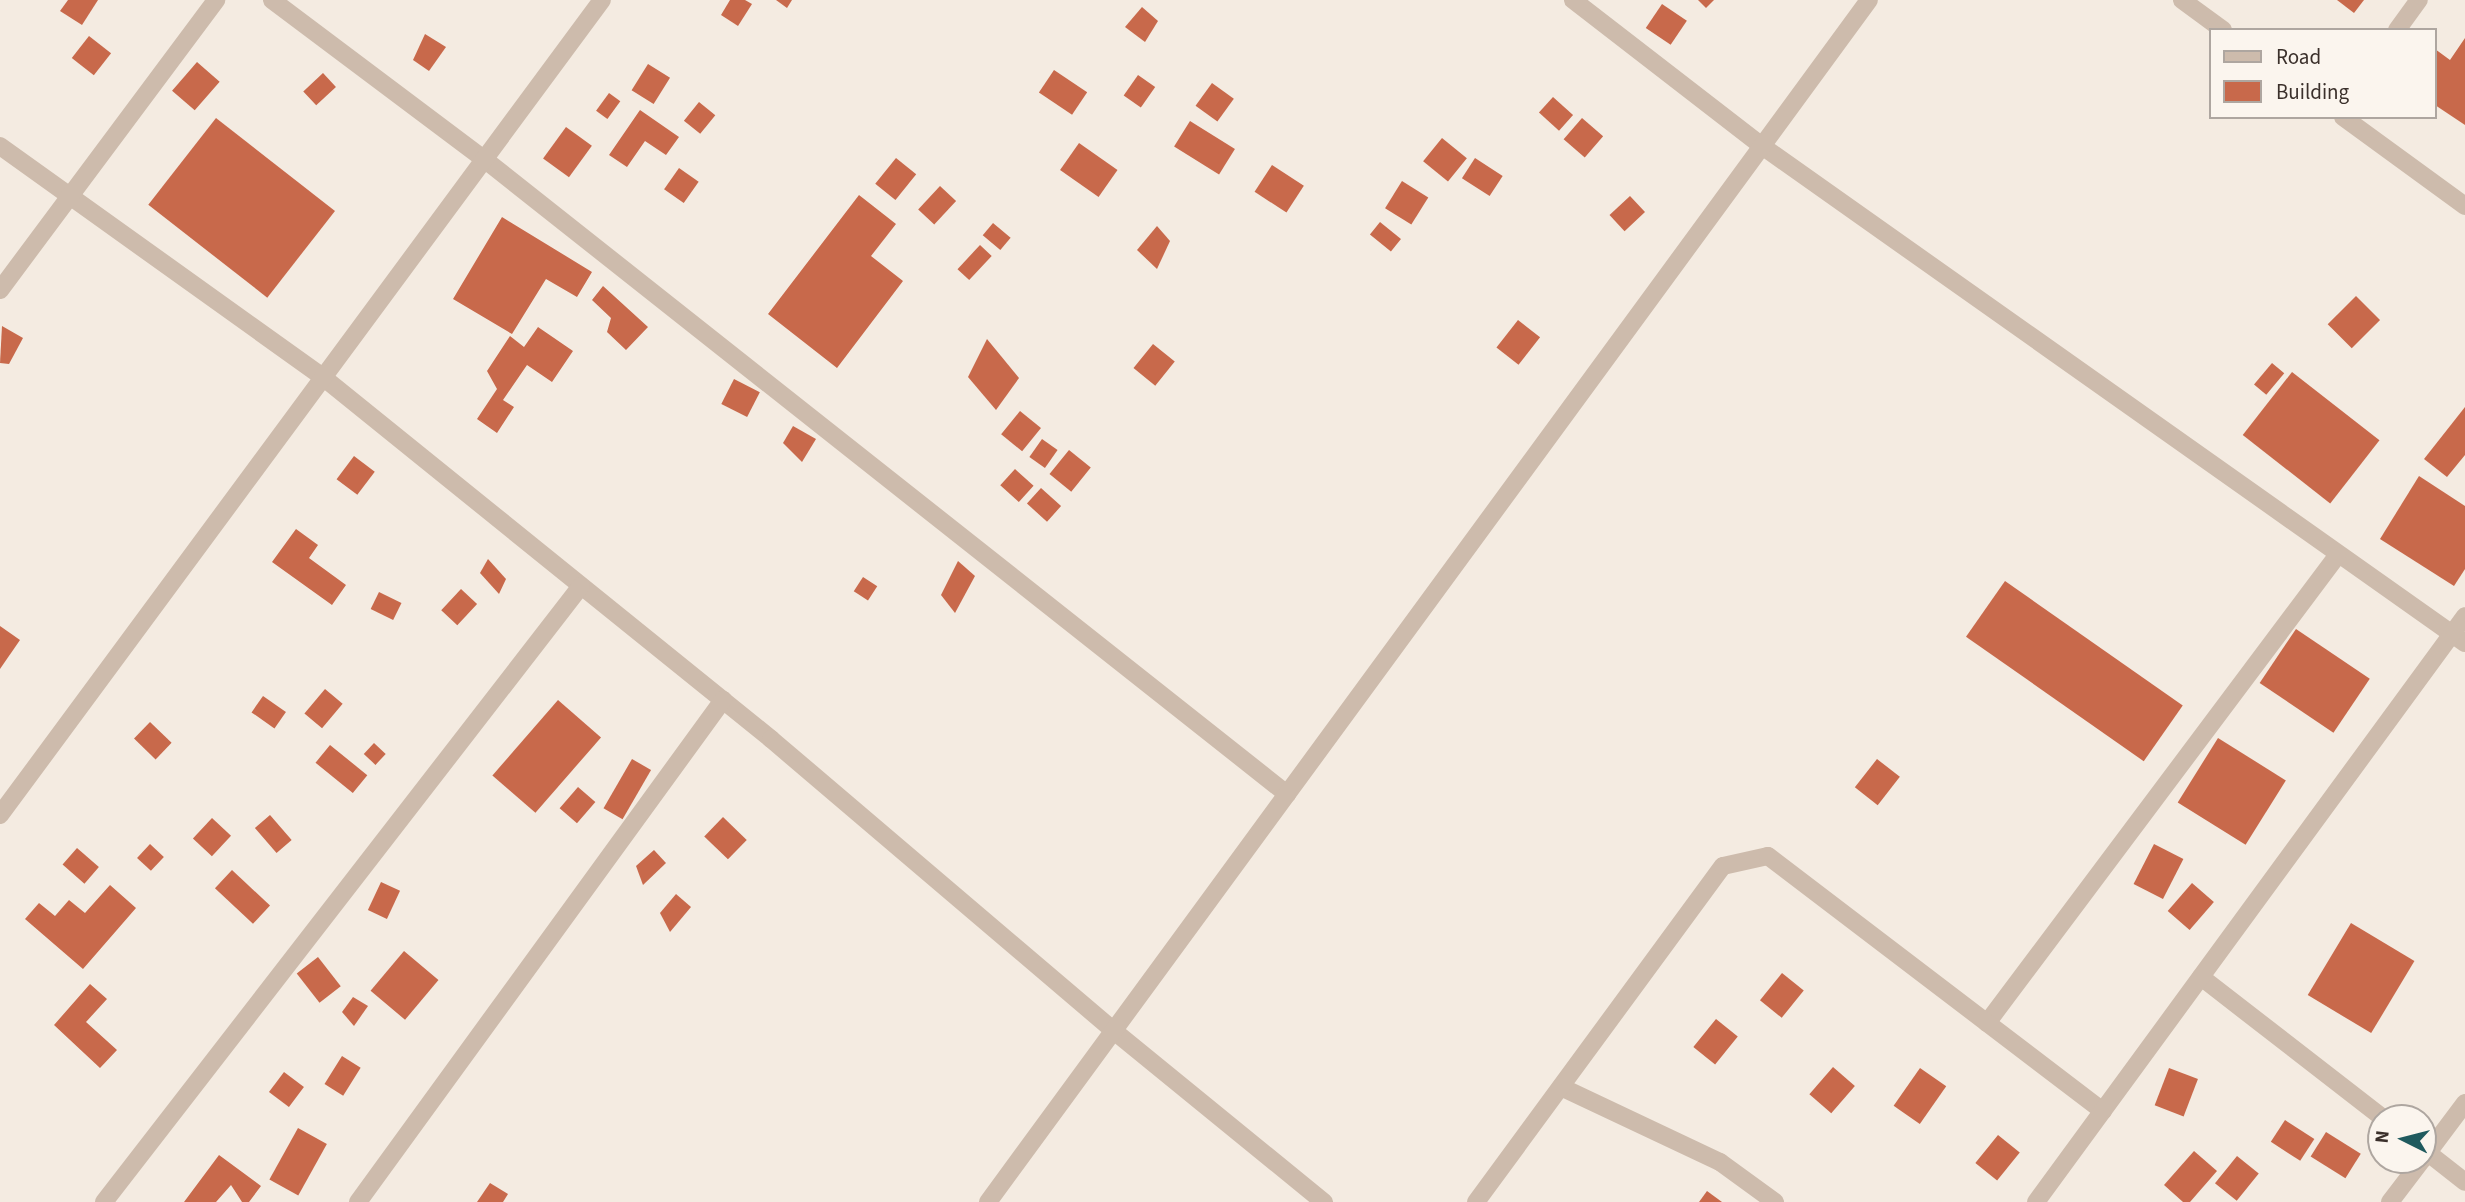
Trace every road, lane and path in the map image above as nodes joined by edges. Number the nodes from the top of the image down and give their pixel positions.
1 (216, 0) edge
2 (272, 0) edge
3 (602, 0) edge
4 (1573, 0) edge
5 (1869, 0) edge
6 (2182, 0) edge
7 (2419, 0) edge
8 (2220, 28) edge
9 (2398, 28) edge
10 (2346, 119) edge
11 (0, 146) edge
12 (1762, 146) junction
13 (484, 159) junction
14 (69, 196) junction
15 (2465, 206) edge
16 (0, 290) edge
17 (324, 378) junction
18 (2337, 556) junction
19 (581, 586) junction
20 (2465, 616) edge
21 (2459, 639) edge
22 (723, 701) junction
23 (1287, 794) junction
24 (0, 815) edge
25 (2201, 977) junction
26 (1987, 1023) junction
27 (1114, 1031) junction
28 (1561, 1087) junction
29 (2465, 1103) edge
30 (2367, 1106) edge
31 (2103, 1111) junction
32 (2437, 1139) edge
33 (2437, 1164) edge
34 (2410, 1174) edge
35 (2465, 1182) edge
36 (104, 1202) edge
37 (358, 1202) edge
38 (988, 1202) edge
39 (1324, 1202) edge
40 (1476, 1202) edge
41 (1775, 1202) edge
42 (2036, 1202) edge
43 (2390, 1202) edge

1 - 14 street
2 - 13 street
3 - 13 street
4 - 12 street
5 - 12 street
6 - 8 street
7 - 9 street
10 - 15 street
11 - 14 street
12 - 18 street
12 - 23 street
13 - 17 street
13 - 23 street
14 - 16 street
14 - 17 street
17 - 19 street
17 - 24 street
18 - 21 street
18 - 26 street
19 - 22 street
19 - 36 street
20 - 21 street
21 - 25 street
22 - 27 street
22 - 37 street
23 - 27 street
25 - 30 street
25 - 31 street
26 - 28 street
26 - 31 street
27 - 38 street
27 - 39 street
28 - 40 street
28 - 41 street
29 - 32 street
31 - 42 street
33 - 35 street
34 - 43 street

